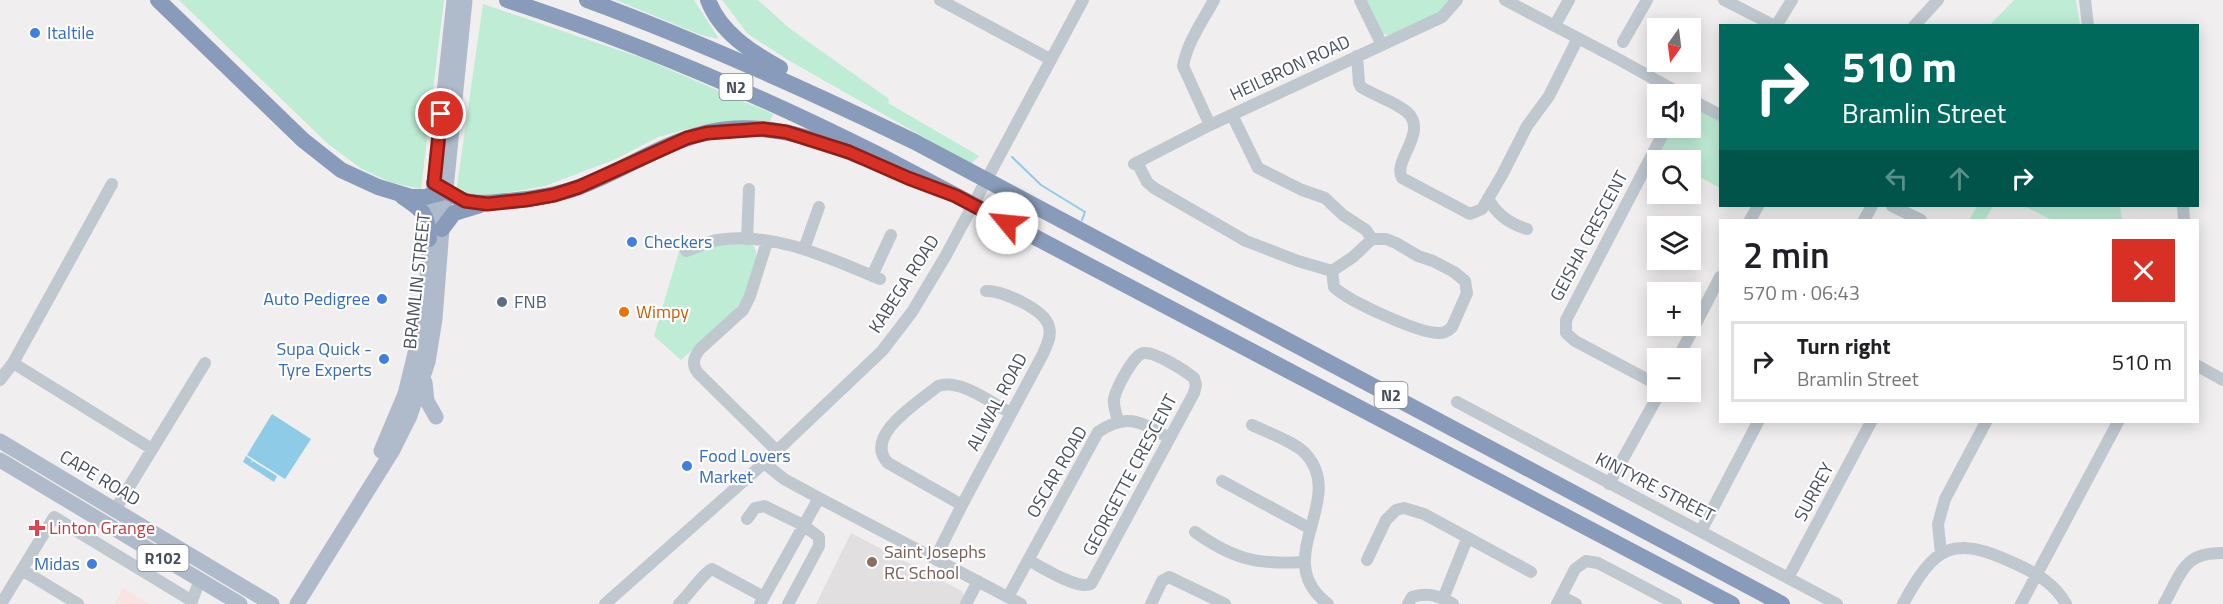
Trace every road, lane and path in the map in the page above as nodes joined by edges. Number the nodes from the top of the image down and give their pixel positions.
1 (158, 0) edge
2 (454, 0) edge
3 (465, 0) edge
4 (507, 0) edge
5 (587, 0) edge
6 (708, 0) edge
7 (940, 0) edge
8 (1083, 0) edge
9 (1214, 0) edge
10 (1360, 0) edge
11 (1457, 0) edge
12 (1505, 0) edge
13 (1569, 0) edge
14 (1647, 0) edge
15 (1724, 0) edge
16 (1792, 0) edge
17 (1938, 0) edge
18 (2085, 0) edge
19 (955, 3) edge
20 (1771, 24) edge
21 (1776, 24) edge
22 (1916, 24) edge
23 (2088, 24) edge
24 (1555, 25) junction
25 (1578, 38) junction
26 (1623, 42) dead end
27 (1382, 45) junction
28 (1357, 56) junction
29 (1050, 59) junction
30 (1663, 84) edge
31 (1701, 105) edge
32 (1719, 114) edge
33 (1232, 115) junction
34 (1210, 125) junction
35 (1661, 138) edge
36 (915, 141) junction
37 (112, 184) dead end
38 (749, 189) dead end
39 (439, 190) junction
40 (399, 194) junction
41 (956, 196) junction
42 (1488, 198) junction
43 (487, 204) junction
44 (819, 207) dead end
45 (1894, 207) edge
46 (1919, 219) edge
47 (1527, 229) dead end
48 (435, 234) junction
49 (891, 235) dead end
50 (747, 239) junction
51 (1372, 239) junction
52 (767, 242) junction
53 (804, 249) junction
54 (687, 252) dead end
55 (1332, 271) junction
56 (1719, 279) edge
57 (986, 291) dead end
58 (1683, 348) edge
59 (13, 363) junction
60 (205, 363) dead end
61 (2199, 367) edge
62 (425, 373) junction
63 (1647, 379) edge
64 (0, 380) edge
65 (2223, 380) edge
66 (1457, 402) dead end
67 (1654, 402) edge
68 (1011, 414) junction
69 (436, 417) dead end
70 (1118, 422) junction
71 (1757, 423) edge
72 (1870, 423) edge
73 (1985, 423) edge
74 (2117, 423) edge
75 (1252, 425) dead end
76 (1169, 438) junction
77 (0, 442) edge
78 (152, 449) junction
79 (777, 451) junction
80 (0, 460) edge
81 (764, 463) junction
82 (1222, 481) dead end
83 (1609, 484) junction
84 (819, 498) junction
85 (962, 505) junction
86 (115, 510) junction
87 (747, 519) dead end
88 (803, 525) junction
89 (1311, 530) junction
90 (1701, 531) junction
91 (1195, 532) dead end
92 (1467, 539) junction
93 (2223, 553) edge
94 (1941, 554) junction
95 (935, 559) junction
96 (1028, 560) junction
97 (1367, 560) dead end
98 (1303, 562) junction
99 (22, 570) junction
100 (1531, 572) dead end
101 (2037, 574) junction
102 (1788, 578) junction
103 (200, 579) junction
104 (978, 581) junction
105 (219, 591) junction
106 (195, 597) junction
107 (1008, 597) junction
108 (1559, 600) edge
109 (762, 601) edge
110 (1448, 601) edge
111 (1, 604) edge
112 (78, 604) edge
113 (240, 604) edge
114 (272, 604) edge
115 (286, 604) edge
116 (297, 604) edge
117 (605, 604) edge
118 (679, 604) edge
119 (788, 604) edge
120 (966, 604) edge
121 (1022, 604) edge
122 (1151, 604) edge
123 (1225, 604) edge
124 (1328, 604) edge
125 (1408, 604) edge
126 (1576, 604) edge
127 (1676, 604) edge
128 (1732, 604) edge
129 (1782, 604) edge
130 (1836, 604) edge
131 (1903, 604) edge
132 (2021, 604) edge
133 (2066, 604) edge
134 (2164, 604) edge

1 - 40 highway
2 - 39 main road, BRAMLIN STREET
3 - 39 main road, BRAMLIN STREET
4 - 41 highway, N2
5 - 36 highway, N2
6 - 36 highway
7 - 19 street
8 - 29 street, KABEGA ROAD
9 - 34 street
10 - 27 street
11 - 27 street, HEILBRON ROAD
12 - 24 street
13 - 24 street
14 - 26 street
15 - 20 street
16 - 21 street
17 - 22 street
18 - 23 street
19 - 29 street
24 - 25 street
25 - 30 street
25 - 42 street
27 - 28 street, HEILBRON ROAD
28 - 33 street, HEILBRON ROAD
28 - 42 street
29 - 79 street, KABEGA ROAD
31 - 32 street
33 - 34 street, HEILBRON ROAD
33 - 51 street
34 - 55 street, HEILBRON ROAD
35 - 63 street, GEISHA CRESCENT
36 - 129 highway, N2
37 - 59 street
38 - 50 street
39 - 40 highway
39 - 43 highway
39 - 48 main road, BRAMLIN STREET
40 - 48 highway
41 - 43 highway
41 - 128 highway, N2
42 - 47 street
43 - 48 highway
44 - 53 street
45 - 46 street
48 - 62 main road, BRAMLIN STREET
48 - 115 main road, BRAMLIN STREET
49 - 53 street
50 - 52 street
50 - 54 street
51 - 55 street
51 - 55 street
52 - 53 street
52 - 79 street
56 - 58 street
57 - 68 street, ALIWAL ROAD
59 - 64 street
59 - 78 street
60 - 78 street
61 - 65 street
62 - 69 main road
62 - 116 main road, BRAMLIN STREET
66 - 83 street, KINTYRE STREET
67 - 83 street
68 - 85 street, ALIWAL ROAD
68 - 85 street
70 - 76 street
70 - 76 street, GEORGETTE CRESCENT
70 - 96 street, OSCAR ROAD
71 - 90 street
72 - 102 street, SURREY
73 - 94 street
74 - 101 street
75 - 89 street
76 - 96 street, GEORGETTE CRESCENT
77 - 86 main road, CAPE ROAD / R102
78 - 86 street
79 - 81 street, KABEGA ROAD
80 - 103 main road, CAPE ROAD / R102
81 - 84 street
81 - 117 street, KABEGA ROAD
82 - 89 street
83 - 90 street, KINTYRE STREET
84 - 88 street
84 - 95 street
85 - 95 street, ALIWAL ROAD
86 - 114 main road, CAPE ROAD / R102
87 - 88 street
88 - 109 street
88 - 119 street
89 - 98 street
90 - 102 street, KINTYRE STREET
91 - 98 street
92 - 97 street
92 - 100 street
92 - 110 street
93 - 134 street
94 - 101 street
94 - 131 street
95 - 104 street
96 - 107 street, OSCAR ROAD
98 - 124 street
99 - 106 street
99 - 111 street
99 - 112 street
101 - 132 street
101 - 133 street
102 - 130 street, KINTYRE STREET
103 - 105 main road, CAPE ROAD / R102
103 - 106 street
104 - 107 street
104 - 120 street
105 - 106 street
105 - 113 main road, CAPE ROAD / R102
107 - 121 street
108 - 126 street
108 - 127 street
109 - 118 street
110 - 125 street
122 - 123 street

